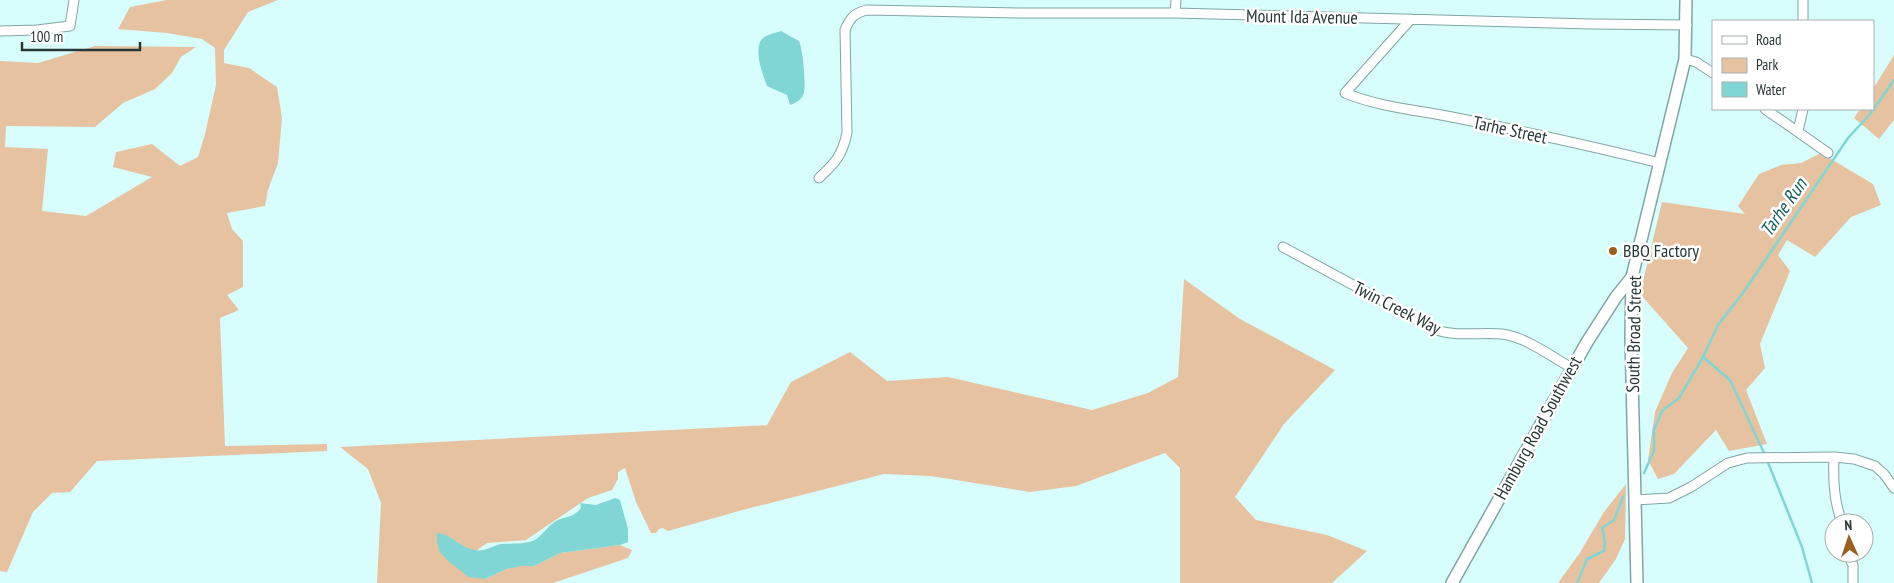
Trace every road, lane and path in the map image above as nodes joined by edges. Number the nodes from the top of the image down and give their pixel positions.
1 (74, 0) edge
2 (1176, 0) edge
3 (1686, 0) edge
4 (1803, 0) edge
5 (1175, 13) junction
6 (1410, 19) junction
7 (1803, 20) edge
8 (1687, 25) junction
9 (0, 31) edge
10 (1685, 58) junction
11 (1712, 72) edge
12 (1766, 110) edge
13 (1803, 110) edge
14 (1798, 131) junction
15 (1828, 153) dead end
16 (1660, 163) junction
17 (819, 178) dead end
18 (1283, 247) dead end
19 (1632, 278) junction
20 (1572, 368) junction
21 (1834, 457) junction
22 (1894, 488) edge
23 (1635, 500) junction
24 (1838, 513) edge
25 (1851, 563) edge
26 (1452, 583) edge
27 (1637, 583) edge
28 (1854, 583) edge

1 - 9 street
2 - 5 street
3 - 8 street, South Broad Street
4 - 7 street
5 - 6 street, Mount Ida Avenue
5 - 17 street, Mount Ida Avenue
6 - 8 street, Mount Ida Avenue
6 - 16 street, Tarhe Street
8 - 10 street, South Broad Street
10 - 11 street
10 - 16 street, South Broad Street
12 - 14 street
13 - 14 street
14 - 15 street
16 - 19 street, South Broad Street
18 - 20 street, Twin Creek Way
19 - 20 street, Hamburg Road Southwest
19 - 23 street, South Broad Street
20 - 26 street, Hamburg Road Southwest
21 - 22 street
21 - 23 street
21 - 24 street
23 - 27 street, South Broad Street
25 - 28 street

